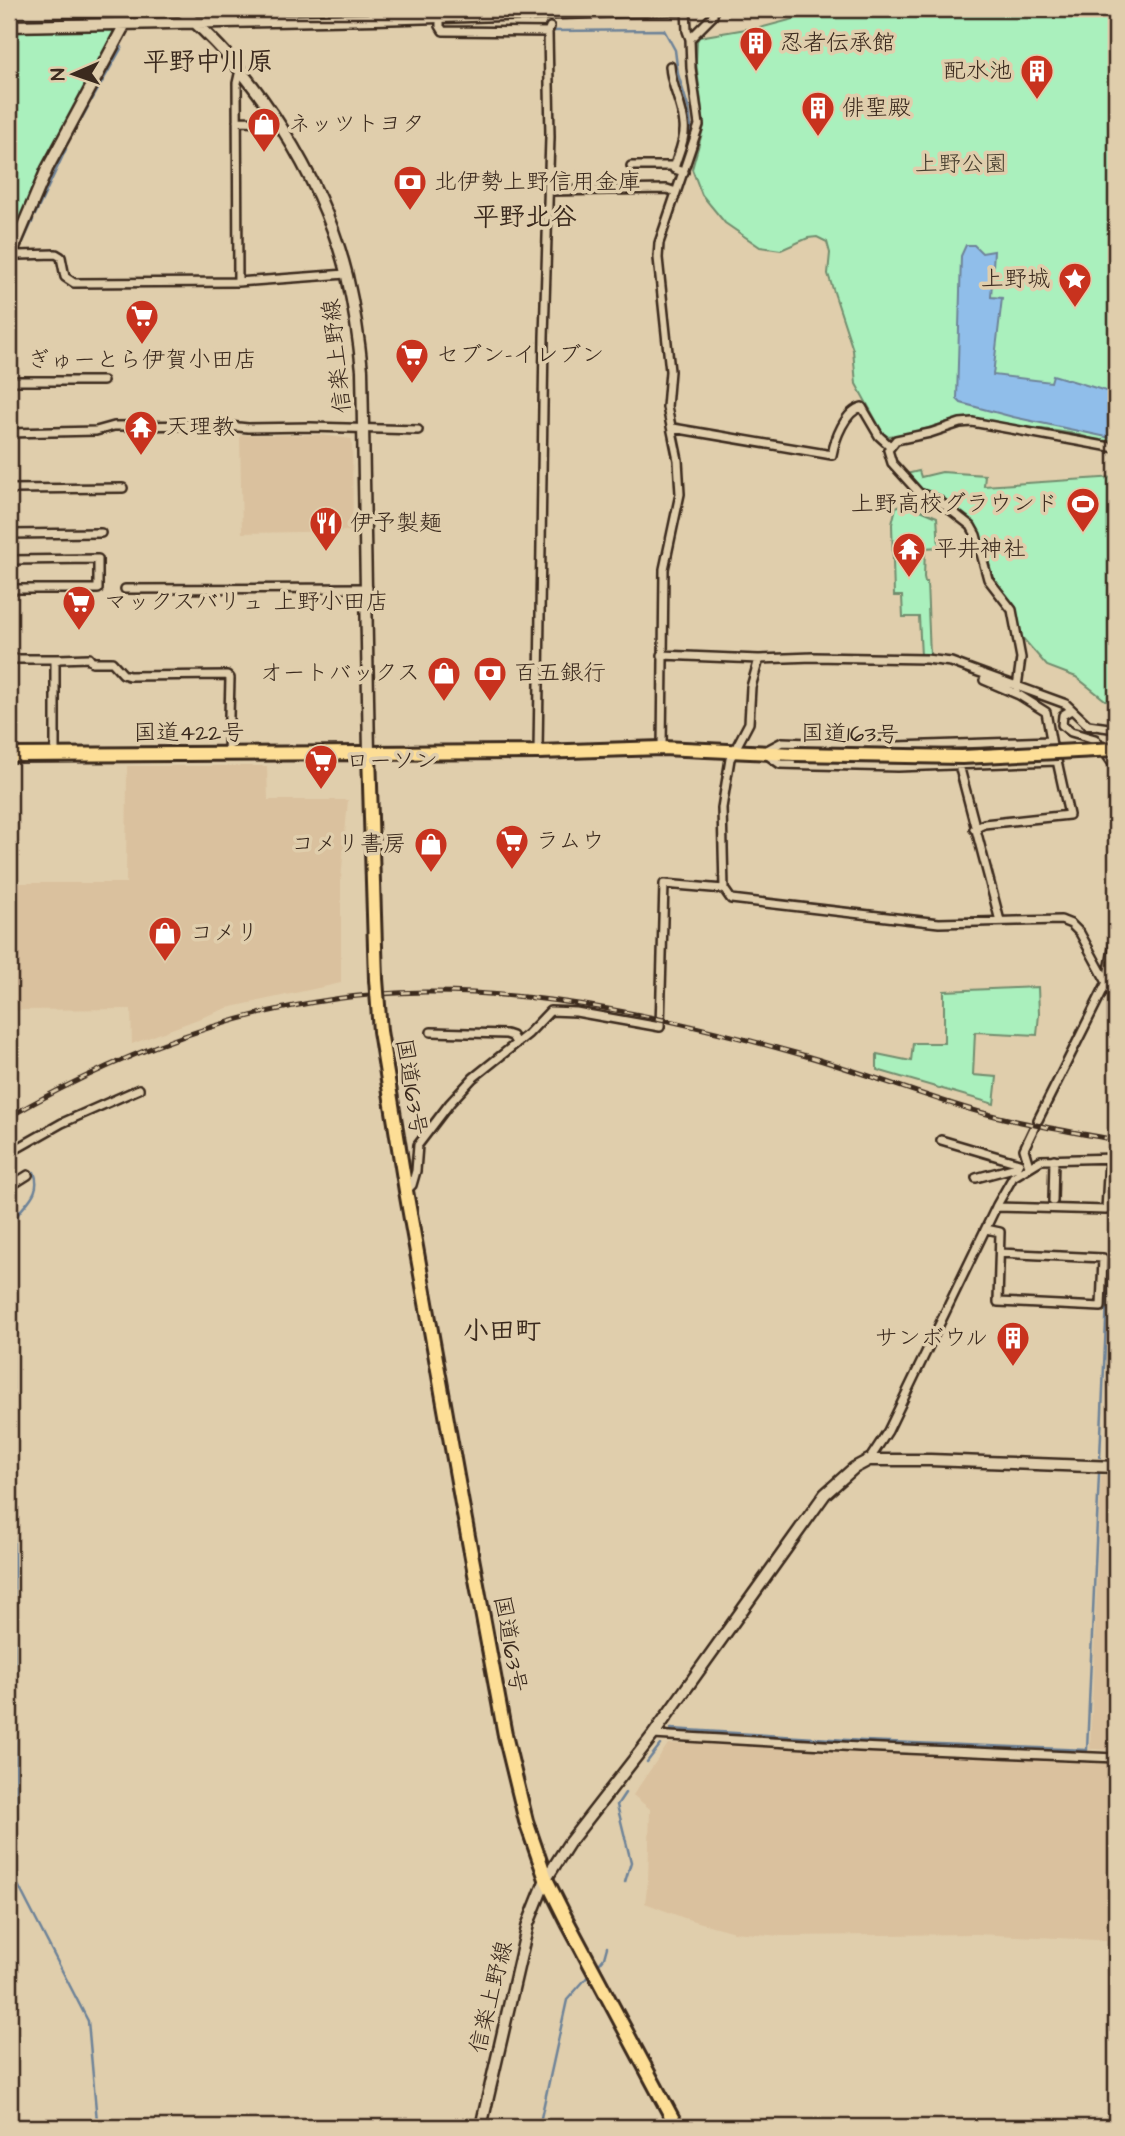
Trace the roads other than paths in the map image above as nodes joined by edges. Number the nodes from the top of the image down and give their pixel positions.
1 (179, 9) edge
2 (687, 9) edge
3 (713, 9) edge
4 (598, 10) edge
5 (376, 14) edge
6 (440, 16) junction
7 (194, 22) junction
8 (125, 24) junction
9 (9, 26) edge
10 (690, 39) junction
11 (670, 66) dead end
12 (240, 70) junction
13 (237, 121) junction
14 (276, 122) junction
15 (631, 166) dead end
16 (675, 166) junction
17 (684, 172) junction
18 (548, 191) junction
19 (676, 192) junction
20 (10, 255) edge
21 (346, 274) junction
22 (238, 282) junction
23 (9, 381) edge
24 (103, 381) dead end
25 (364, 428) junction
26 (673, 428) junction
27 (418, 430) dead end
28 (9, 433) edge
29 (890, 446) junction
30 (1116, 448) edge
31 (123, 488) dead end
32 (9, 489) edge
33 (101, 533) dead end
34 (9, 534) edge
35 (9, 560) edge
36 (368, 588) junction
37 (9, 589) edge
38 (125, 589) dead end
39 (662, 655) junction
40 (9, 659) edge
41 (59, 659) junction
42 (759, 659) junction
43 (972, 671) junction
44 (1017, 687) junction
45 (1071, 710) junction
46 (1116, 729) edge
47 (1051, 741) junction
48 (663, 748) junction
49 (1116, 749) edge
50 (734, 750) junction
51 (538, 752) junction
52 (763, 752) junction
53 (369, 753) junction
54 (228, 754) junction
55 (9, 755) edge
56 (55, 755) junction
57 (1057, 761) junction
58 (959, 765) junction
59 (1116, 768) edge
60 (974, 829) junction
61 (724, 890) junction
62 (1000, 921) junction
63 (1116, 932) edge
64 (1107, 982) junction
65 (1116, 999) edge
66 (431, 1032) dead end
67 (516, 1043) junction
68 (139, 1088) dead end
69 (1038, 1120) dead end
70 (1034, 1128) dead end
71 (941, 1140) dead end
72 (1024, 1149) junction
73 (9, 1153) edge
74 (1113, 1158) edge
75 (1054, 1159) junction
76 (1018, 1165) junction
77 (1029, 1166) junction
78 (28, 1175) dead end
79 (1013, 1177) junction
80 (976, 1178) dead end
81 (9, 1187) edge
82 (406, 1191) junction
83 (1054, 1201) dead end
84 (996, 1207) junction
85 (986, 1228) junction
86 (1000, 1253) junction
87 (869, 1460) junction
88 (1116, 1467) edge
89 (653, 1735) junction
90 (1116, 1758) edge
91 (546, 1879) junction
92 (481, 2127) edge
93 (677, 2127) edge

1 - 7 street, 信楽上野線
2 - 4 street
2 - 10 street
3 - 10 street
4 - 6 street
5 - 6 street
5 - 7 street
6 - 18 street
7 - 8 street
7 - 12 street, 信楽上野線
8 - 9 street
8 - 20 street
10 - 17 street
11 - 16 street
12 - 13 street
12 - 14 street, 信楽上野線
13 - 14 street
13 - 22 street
14 - 21 street, 信楽上野線
15 - 16 street
16 - 17 street
17 - 19 street
18 - 19 street
18 - 51 street
19 - 26 street
20 - 22 street
21 - 22 street
21 - 25 street, 信楽上野線
23 - 24 street
25 - 27 street
25 - 28 street
25 - 36 street, 信楽上野線
26 - 29 street
26 - 39 street
29 - 30 street
29 - 44 street
31 - 32 street
33 - 34 street
35 - 37 street
36 - 38 street
36 - 53 street, 信楽上野線
39 - 42 street
39 - 48 street
40 - 41 street
41 - 54 street
41 - 56 street
42 - 43 street
42 - 50 street
43 - 44 street
43 - 47 street
44 - 45 street
45 - 46 street
45 - 59 street
47 - 52 street
47 - 57 street
48 - 50 highway, 国道163号
48 - 51 highway, 国道163号
49 - 52 highway, 国道163号, bridge
50 - 52 highway, 国道163号
50 - 61 street
51 - 53 highway, 国道163号
52 - 58 street
53 - 54 highway, 国道422号
53 - 82 highway, 国道163号, bridge
54 - 56 highway, 国道422号
55 - 56 highway, 国道422号
57 - 58 street
57 - 60 street
58 - 60 street
60 - 62 street
61 - 62 street
61 - 67 street
62 - 64 street
63 - 64 street
64 - 65 street
64 - 69 street
66 - 67 street
67 - 82 street
68 - 73 street
70 - 72 street
71 - 76 street
72 - 76 street
72 - 77 street
74 - 75 street
74 - 84 street
75 - 77 street
75 - 83 street
76 - 79 street
76 - 80 street
77 - 79 street
78 - 81 street
79 - 84 street
82 - 91 highway, 国道163号
84 - 85 street
85 - 86 street
85 - 87 street
86 - 86 street
87 - 88 street
87 - 89 street, 信楽上野線
89 - 90 street
89 - 91 street, 信楽上野線
91 - 92 street, 信楽上野線
91 - 93 highway, 国道163号

